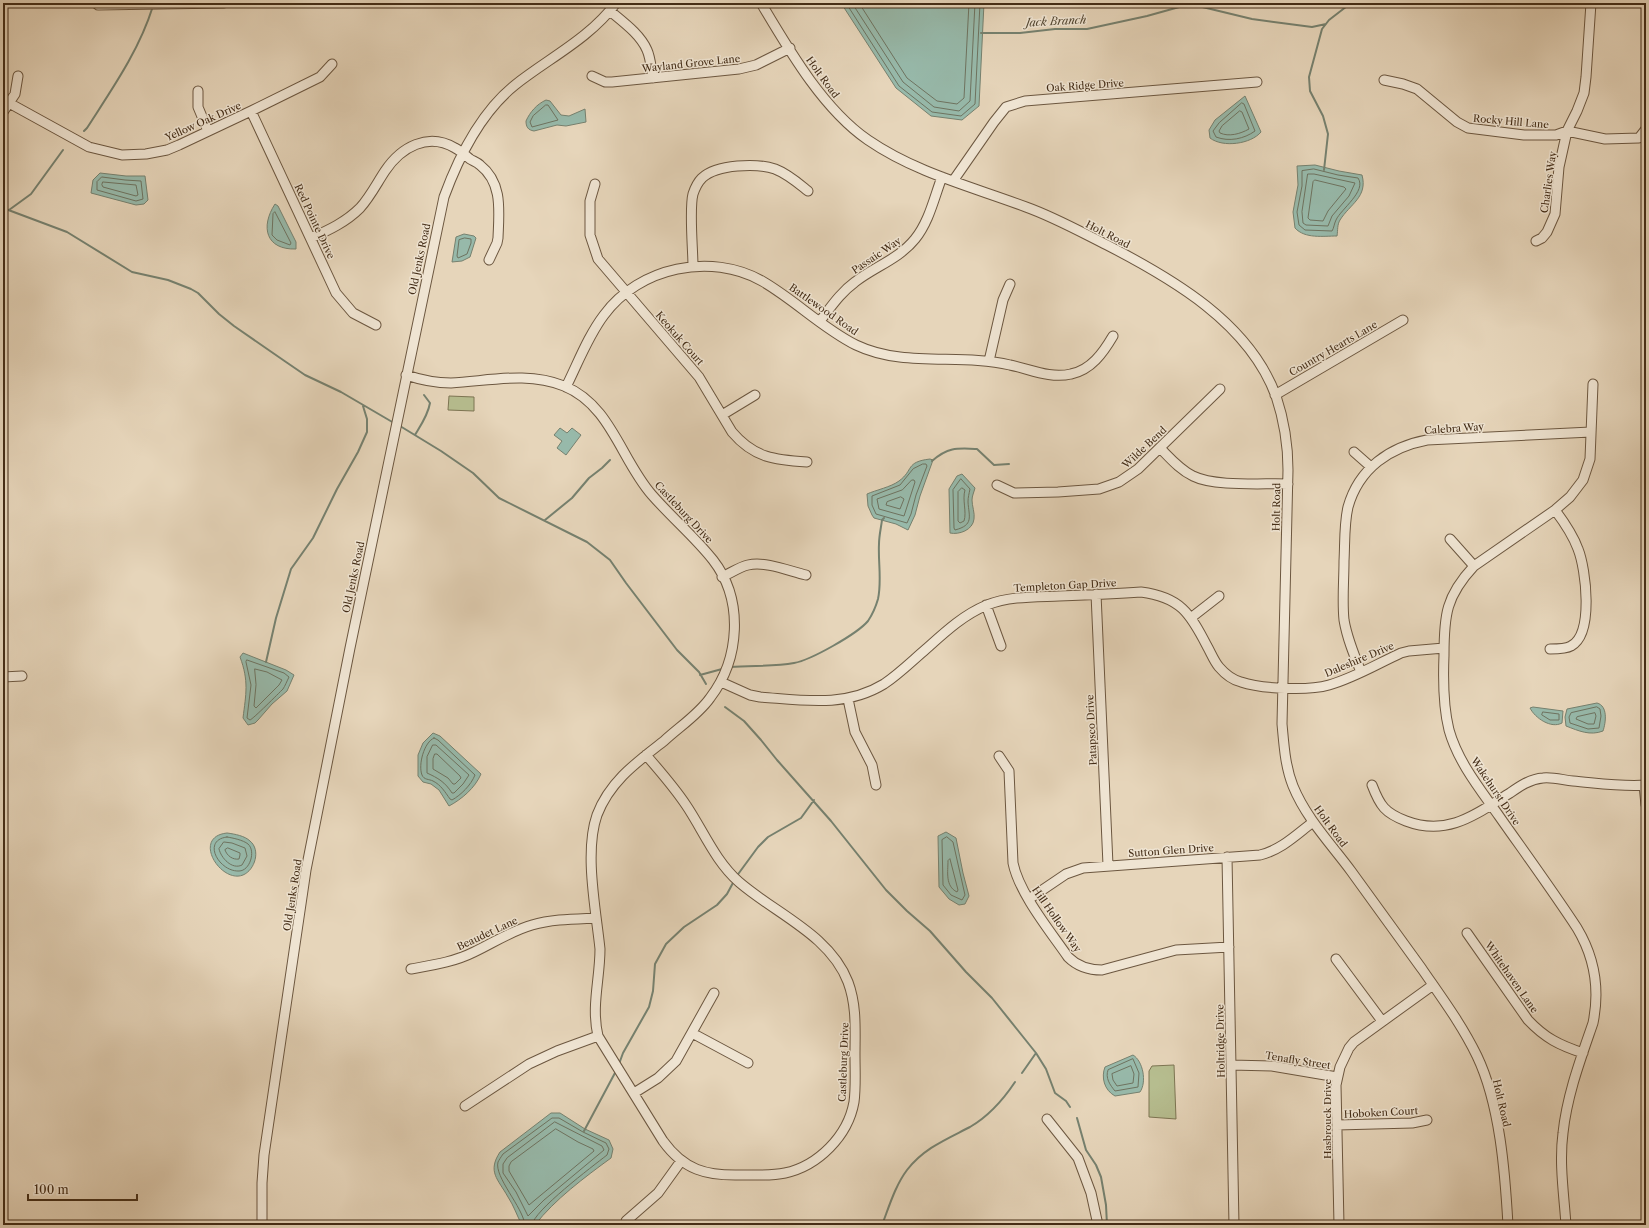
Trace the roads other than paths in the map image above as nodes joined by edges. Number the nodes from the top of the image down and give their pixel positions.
1 (96, 3) edge
2 (224, 3) edge
3 (761, 3) edge
4 (1591, 3) edge
5 (613, 7) edge
6 (790, 48) junction
7 (332, 64) dead end
8 (18, 76) dead end
9 (592, 76) dead end
10 (653, 78) junction
11 (1384, 80) dead end
12 (1257, 82) dead end
13 (198, 90) dead end
14 (9, 103) junction
15 (251, 111) junction
16 (3, 112) edge
17 (1646, 129) edge
18 (208, 131) junction
19 (1567, 131) junction
20 (463, 152) junction
21 (942, 177) junction
22 (953, 181) junction
23 (595, 184) dead end
24 (808, 191) dead end
25 (311, 238) junction
26 (1536, 241) dead end
27 (489, 260) dead end
28 (693, 267) junction
29 (1010, 284) dead end
30 (626, 292) junction
31 (1403, 320) dead end
32 (820, 321) junction
33 (376, 325) dead end
34 (1113, 336) dead end
35 (989, 360) junction
36 (406, 375) junction
37 (1593, 384) dead end
38 (566, 387) junction
39 (1220, 389) dead end
40 (1275, 395) junction
41 (755, 396) dead end
42 (722, 415) junction
43 (1591, 432) junction
44 (1160, 448) junction
45 (1354, 452) dead end
46 (807, 462) dead end
47 (1371, 467) junction
48 (1288, 484) junction
49 (997, 485) dead end
50 (1555, 510) junction
51 (1450, 539) dead end
52 (1474, 566) junction
53 (806, 575) dead end
54 (722, 576) junction
55 (1096, 594) junction
56 (1219, 596) dead end
57 (986, 605) junction
58 (1192, 617) junction
59 (1001, 646) dead end
60 (1444, 648) junction
61 (1550, 649) dead end
62 (1361, 672) junction
63 (22, 676) dead end
64 (3, 677) edge
65 (721, 682) junction
66 (1282, 687) junction
67 (848, 699) junction
68 (646, 755) junction
69 (999, 756) dead end
70 (1372, 785) dead end
71 (1645, 785) edge
72 (876, 786) dead end
73 (1491, 805) junction
74 (1646, 805) edge
75 (1313, 822) junction
76 (1227, 857) junction
77 (1108, 865) junction
78 (1029, 899) junction
79 (596, 918) junction
80 (1467, 933) dead end
81 (1229, 948) junction
82 (1336, 959) dead end
83 (412, 969) dead end
84 (1433, 985) junction
85 (714, 993) dead end
86 (1382, 1021) junction
87 (692, 1033) junction
88 (598, 1036) junction
89 (1583, 1053) junction
90 (748, 1063) dead end
91 (1231, 1065) junction
92 (1337, 1077) junction
93 (634, 1093) junction
94 (465, 1106) dead end
95 (1047, 1119) dead end
96 (1427, 1120) dead end
97 (1337, 1125) junction
98 (681, 1161) junction
99 (626, 1221) dead end
100 (262, 1225) edge
101 (1098, 1225) edge
102 (1234, 1225) edge
103 (1339, 1225) edge
104 (1508, 1225) edge
105 (1566, 1225) edge

1 - 2 street
3 - 6 street, Holt Road
4 - 19 street, Charlies Way
5 - 10 street
5 - 20 street, Old Jenks Road
6 - 10 street, Wayland Grove Lane
6 - 21 street, Holt Road
7 - 15 street, Yellow Oak Drive
8 - 14 street
9 - 10 street, Wayland Grove Lane
11 - 19 street, Rocky Hill Lane
12 - 22 street, Oak Ridge Drive
13 - 18 street
14 - 16 street
14 - 18 street, Yellow Oak Drive
15 - 18 street, Yellow Oak Drive
15 - 25 street, Red Pointe Drive
17 - 19 street, Rocky Hill Lane
19 - 26 street, Charlies Way
20 - 25 street
20 - 27 street
20 - 36 street, Old Jenks Road
21 - 22 street, Holt Road
21 - 32 street, Passaic Way
22 - 40 street, Holt Road
23 - 30 street, Keokuk Court
24 - 28 street
25 - 33 street, Red Pointe Drive
28 - 30 street, Battlewood Road
28 - 32 street, Battlewood Road
29 - 35 street
30 - 38 street, Battlewood Road
30 - 42 street, Keokuk Court
31 - 40 street, Country Hearts Lane
32 - 35 street, Battlewood Road
34 - 35 street, Battlewood Road
36 - 38 street, Castleburg Drive
36 - 100 street, Old Jenks Road
37 - 43 street, Wakehurst Drive
38 - 54 street, Castleburg Drive
39 - 44 street, Wilde Bend
40 - 48 street, Holt Road
41 - 42 street
42 - 46 street, Keokuk Court
43 - 47 street, Calebra Way
43 - 50 street, Wakehurst Drive
44 - 48 street
44 - 49 street, Wilde Bend
45 - 47 street
47 - 62 street, Calebra Way
48 - 66 street, Holt Road
50 - 52 street, Wakehurst Drive
50 - 61 street
51 - 52 street
52 - 60 street, Wakehurst Drive
53 - 54 street
54 - 65 street, Castleburg Drive
55 - 57 street, Templeton Gap Drive
55 - 58 street, Templeton Gap Drive
55 - 77 street, Patapsco Drive
56 - 58 street
57 - 59 street
57 - 67 street, Templeton Gap Drive
58 - 66 street, Templeton Gap Drive
60 - 62 street, Daleshire Drive
60 - 73 street, Wakehurst Drive
62 - 66 street, Daleshire Drive
63 - 64 street
65 - 67 street, Templeton Gap Drive
65 - 68 street, Castleburg Drive
66 - 75 street, Holt Road
67 - 72 street
68 - 79 street, Castleburg Drive
68 - 98 street, Castleburg Drive
69 - 78 street, Hill Hollow Way
70 - 73 street
71 - 73 street
71 - 74 street
73 - 89 street, Wakehurst Drive
75 - 76 street, Sutton Glen Drive
75 - 84 street, Holt Road
76 - 77 street, Sutton Glen Drive
76 - 81 street, Holtridge Drive
77 - 78 street, Sutton Glen Drive
78 - 81 street, Hill Hollow Way
79 - 83 street, Beaudet Lane
79 - 88 street, Castleburg Drive
80 - 89 street, Whitehaven Lane
81 - 91 street, Holtridge Drive
82 - 86 street
84 - 86 street, Hasbrouck Drive
84 - 104 street, Holt Road
85 - 87 street
86 - 92 street, Hasbrouck Drive
87 - 90 street
87 - 93 street
88 - 93 street, Castleburg Drive
88 - 94 street
89 - 105 street, Wakehurst Drive
91 - 92 street, Tenafly Street
91 - 102 street, Holtridge Drive
92 - 97 street, Hasbrouck Drive
93 - 98 street, Castleburg Drive
95 - 101 street
96 - 97 street, Hoboken Court
97 - 103 street, Hasbrouck Drive
98 - 99 street

